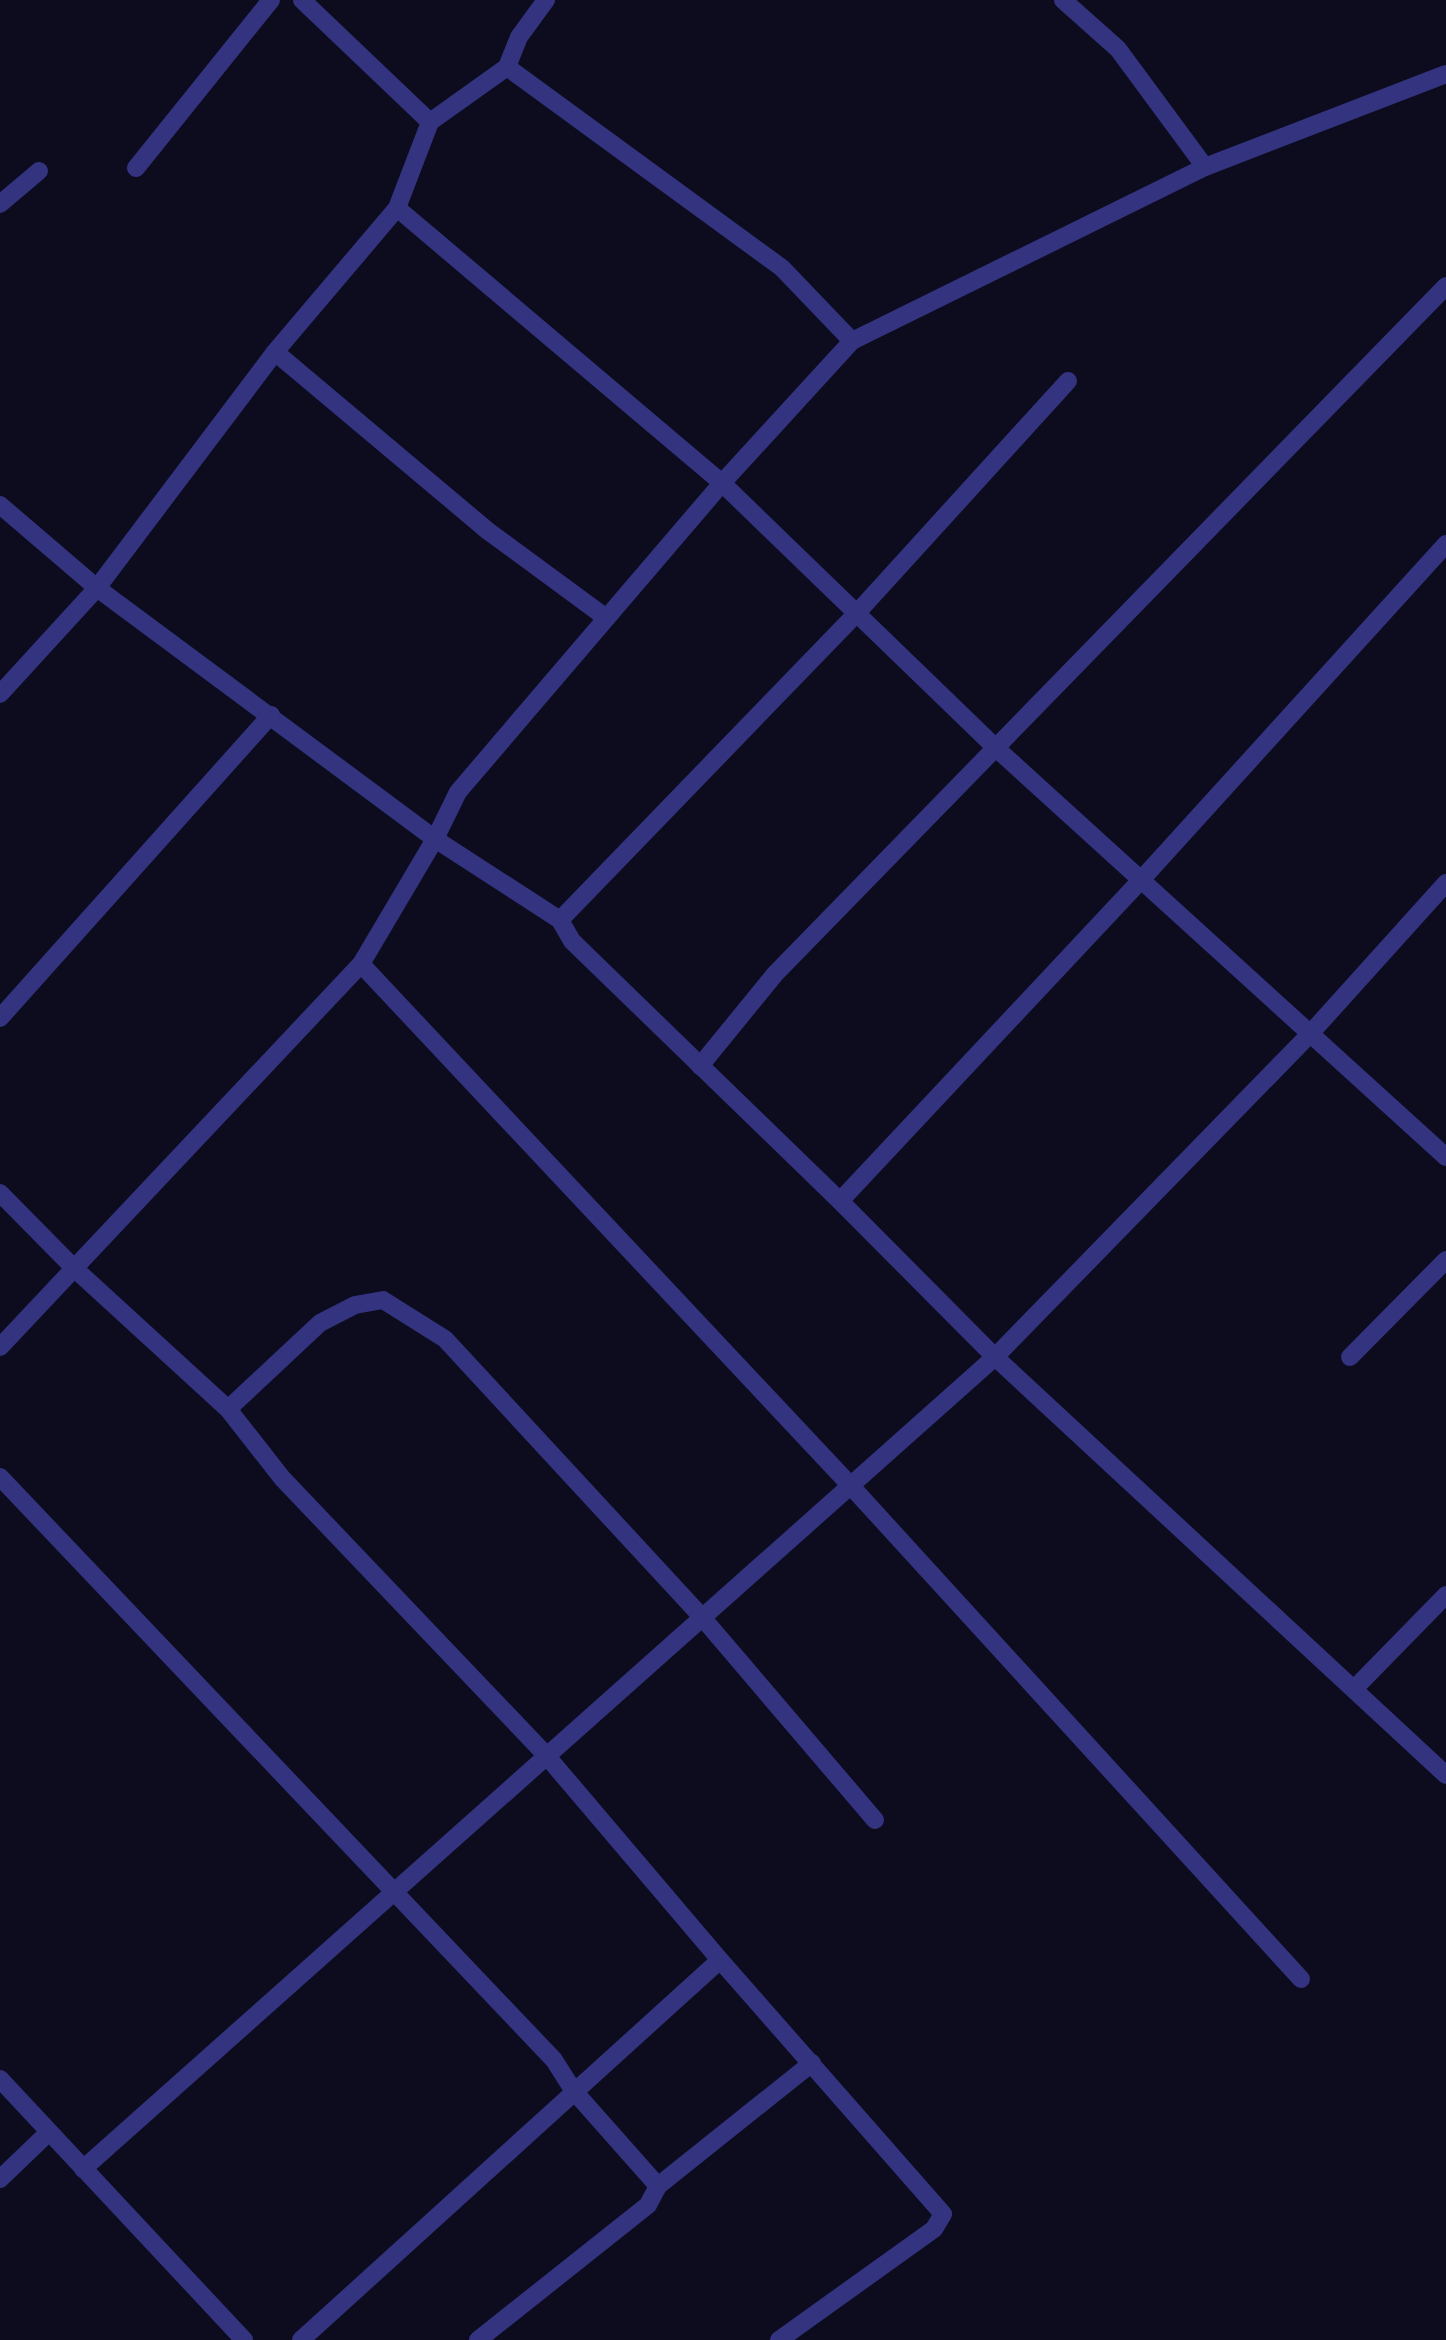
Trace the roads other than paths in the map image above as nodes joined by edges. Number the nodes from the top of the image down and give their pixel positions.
1 (271, 0) edge
2 (302, 0) edge
3 (546, 0) edge
4 (1063, 0) edge
5 (507, 66) junction
6 (1446, 74) edge
7 (430, 122) junction
8 (136, 167) dead end
9 (1205, 167) junction
10 (39, 171) dead end
11 (0, 204) edge
12 (397, 208) junction
13 (1446, 286) edge
14 (852, 341) junction
15 (275, 352) junction
16 (1068, 381) dead end
17 (722, 483) junction
18 (0, 505) edge
19 (1446, 544) edge
20 (96, 588) junction
21 (856, 614) junction
22 (605, 617) junction
23 (0, 694) edge
24 (271, 715) junction
25 (997, 750) junction
26 (435, 839) junction
27 (1141, 880) junction
28 (1446, 883) edge
29 (560, 920) junction
30 (361, 964) junction
31 (0, 1018) edge
32 (1310, 1035) junction
33 (700, 1066) junction
34 (1446, 1157) edge
35 (0, 1193) edge
36 (840, 1201) junction
37 (1446, 1260) edge
38 (74, 1268) junction
39 (0, 1347) edge
40 (995, 1357) junction
41 (1350, 1357) dead end
42 (228, 1409) junction
43 (0, 1476) edge
44 (850, 1485) junction
45 (1446, 1595) edge
46 (701, 1616) junction
47 (1355, 1688) junction
48 (545, 1754) junction
49 (1446, 1775) edge
50 (875, 1820) dead end
51 (392, 1891) junction
52 (720, 1960) junction
53 (1301, 1979) dead end
54 (812, 2063) junction
55 (0, 2079) edge
56 (573, 2090) junction
57 (49, 2132) junction
58 (83, 2169) junction
59 (0, 2179) edge
60 (658, 2186) junction
61 (244, 2340) edge
62 (301, 2340) edge
63 (478, 2340) edge
64 (779, 2340) edge

1 - 8 street
2 - 7 street
3 - 5 street
4 - 9 street
5 - 7 street
5 - 14 street
6 - 9 street
7 - 12 street
9 - 14 street
10 - 11 street
12 - 15 street
12 - 17 street
13 - 25 street
14 - 17 street
15 - 20 street
15 - 22 street
16 - 21 street
17 - 21 street
17 - 22 street
18 - 20 street
19 - 27 street
20 - 23 street
20 - 24 street
21 - 25 street
21 - 29 street
22 - 26 street
24 - 26 street
24 - 31 street
25 - 27 street
25 - 33 street
26 - 29 street
26 - 30 street
27 - 32 street
27 - 36 street
28 - 32 street
29 - 33 street
30 - 38 street
30 - 44 street
32 - 34 street
32 - 40 street
33 - 36 street
35 - 38 street
36 - 40 street
37 - 41 street
38 - 39 street
38 - 42 street
40 - 44 street
40 - 47 street
42 - 46 street
42 - 48 street
43 - 51 street
44 - 46 street
44 - 53 street
45 - 47 street
46 - 48 street
46 - 50 street
47 - 49 street
48 - 51 street
48 - 52 street
51 - 56 street
51 - 58 street
52 - 54 street
52 - 56 street
54 - 60 street
54 - 64 street
55 - 57 street
56 - 60 street
56 - 62 street
57 - 58 street
57 - 59 street
58 - 61 street
60 - 63 street

